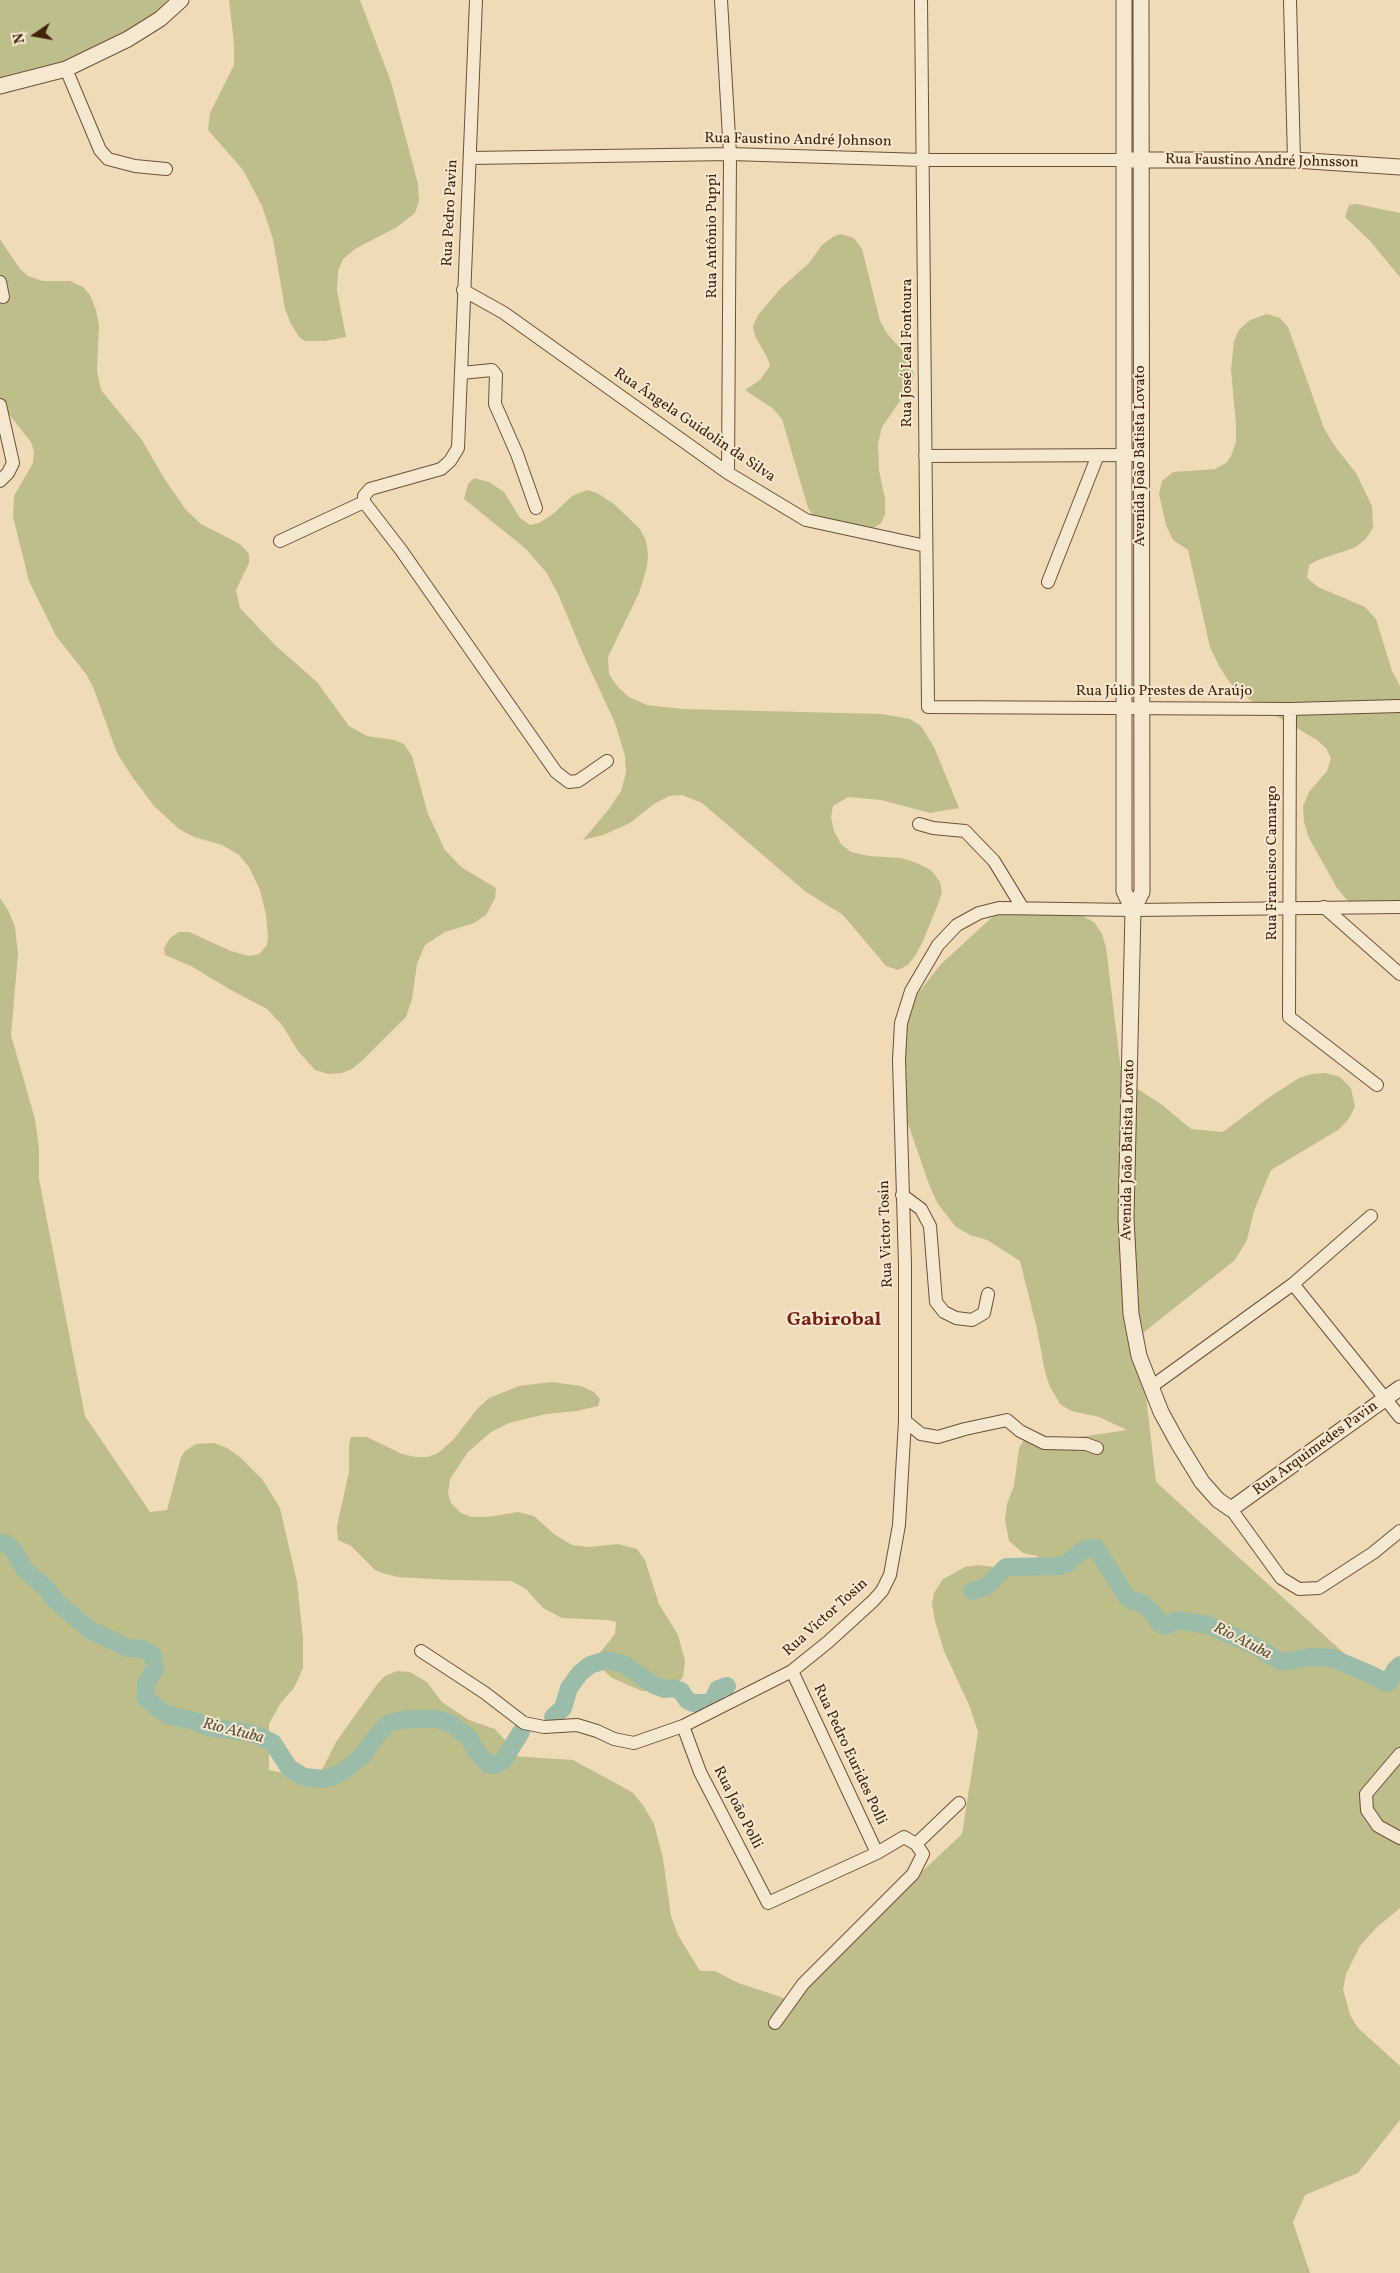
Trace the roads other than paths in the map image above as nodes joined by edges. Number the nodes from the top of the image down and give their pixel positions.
1 (181, 0) edge
2 (476, 0) edge
3 (720, 0) edge
4 (921, 0) edge
5 (1124, 0) edge
6 (1141, 0) edge
7 (1290, 0) edge
8 (66, 69) junction
9 (0, 86) edge
10 (730, 154) junction
11 (470, 158) junction
12 (923, 160) junction
13 (1124, 160) junction
14 (1141, 160) junction
15 (1294, 160) junction
16 (1400, 167) edge
17 (166, 169) dead end
18 (0, 282) edge
19 (463, 290) junction
20 (3, 297) dead end
21 (461, 373) junction
22 (0, 405) edge
23 (1098, 455) junction
24 (1125, 455) junction
25 (1142, 455) junction
26 (925, 456) junction
27 (728, 473) junction
28 (0, 481) edge
29 (364, 502) junction
30 (536, 508) dead end
31 (280, 541) dead end
32 (926, 546) junction
33 (1048, 582) dead end
34 (1400, 706) edge
35 (928, 707) joint
36 (1126, 708) junction
37 (1142, 708) junction
38 (1290, 709) junction
39 (607, 761) dead end
40 (919, 824) dead end
41 (1289, 906) junction
42 (1022, 907) junction
43 (1324, 907) junction
44 (1400, 907) edge
45 (1133, 910) junction
46 (1400, 974) edge
47 (1377, 1085) dead end
48 (902, 1195) junction
49 (1371, 1216) dead end
50 (1293, 1284) junction
51 (988, 1294) dead end
52 (1151, 1387) junction
53 (1400, 1388) edge
54 (1386, 1398) junction
55 (1400, 1417) edge
56 (905, 1421) junction
57 (1097, 1448) dead end
58 (1231, 1509) junction
59 (1400, 1531) edge
60 (421, 1650) dead end
61 (792, 1671) junction
62 (683, 1726) junction
63 (1400, 1754) edge
64 (959, 1803) dead end
65 (1400, 1838) edge
66 (916, 1844) junction
67 (877, 1853) junction
68 (775, 2023) dead end

1 - 8 street
2 - 11 street, Rua Pedro Pavin
3 - 10 street, Rua Antônio Puppi
4 - 12 street, Rua José Leal Fontoura
5 - 13 street, Avenida João Batista Lovato
6 - 14 street, Avenida João Batista Lovato
7 - 15 street
8 - 9 street
8 - 17 street
10 - 11 street, Rua Faustino André Johnson
10 - 12 street, Rua Faustino André Johnson
10 - 27 street, Rua Antônio Puppi
11 - 19 street, Rua Pedro Pavin
12 - 13 street, Rua Faustino André Johnson
12 - 26 street, Rua José Leal Fontoura
13 - 14 street, Rua Faustino André Johnsson
13 - 24 street, Avenida João Batista Lovato
14 - 15 street, Rua Faustino André Johnsson
14 - 25 street, Avenida João Batista Lovato
15 - 16 street, Rua Faustino André Johnsson
18 - 20 street
19 - 21 street, Rua Pedro Pavin
19 - 27 street, Rua Ângela Guidolin da Silva
21 - 29 street, Rua Pedro Pavin
21 - 30 street
22 - 28 street
23 - 24 street
23 - 26 street
23 - 33 street
24 - 25 street
24 - 36 street, Avenida João Batista Lovato
25 - 37 street, Avenida João Batista Lovato
26 - 32 street, Rua José Leal Fontoura
27 - 32 street, Rua Ângela Guidolin da Silva
29 - 31 street
29 - 39 street
32 - 35 street, Rua José Leal Fontoura
34 - 38 street, Rua Júlio Prestes de Araújo
35 - 36 street, Rua Júlio Prestes de Araújo
36 - 37 street, Rua Júlio Prestes de Araújo
36 - 45 street, Avenida João Batista Lovato
37 - 38 street, Rua Júlio Prestes de Araújo
37 - 45 street, Avenida João Batista Lovato
38 - 41 street, Rua Francisco Camargo
40 - 42 street
41 - 43 street, Rua Victor Tosin
41 - 45 street, Rua Victor Tosin
41 - 47 street, Rua Francisco Camargo
42 - 45 street, Rua Victor Tosin
42 - 48 street, Rua Victor Tosin
43 - 44 street, Rua Victor Tosin
43 - 46 street
45 - 52 street, Avenida João Batista Lovato
48 - 51 street
48 - 56 street, Rua Victor Tosin
49 - 50 street
50 - 52 street
50 - 54 street
52 - 58 street, Avenida João Batista Lovato
53 - 54 street, Rua Arquimedes Pavin
54 - 55 street
54 - 58 street, Rua Arquimedes Pavin
56 - 57 street
56 - 61 street, Rua Victor Tosin
58 - 59 street
60 - 62 street, Rua Victor Tosin
61 - 62 street, Rua Victor Tosin
61 - 67 street, Rua Pedro Eurides Polli
62 - 67 street, Rua João Polli
63 - 65 street
64 - 66 street
66 - 67 street
66 - 68 street

